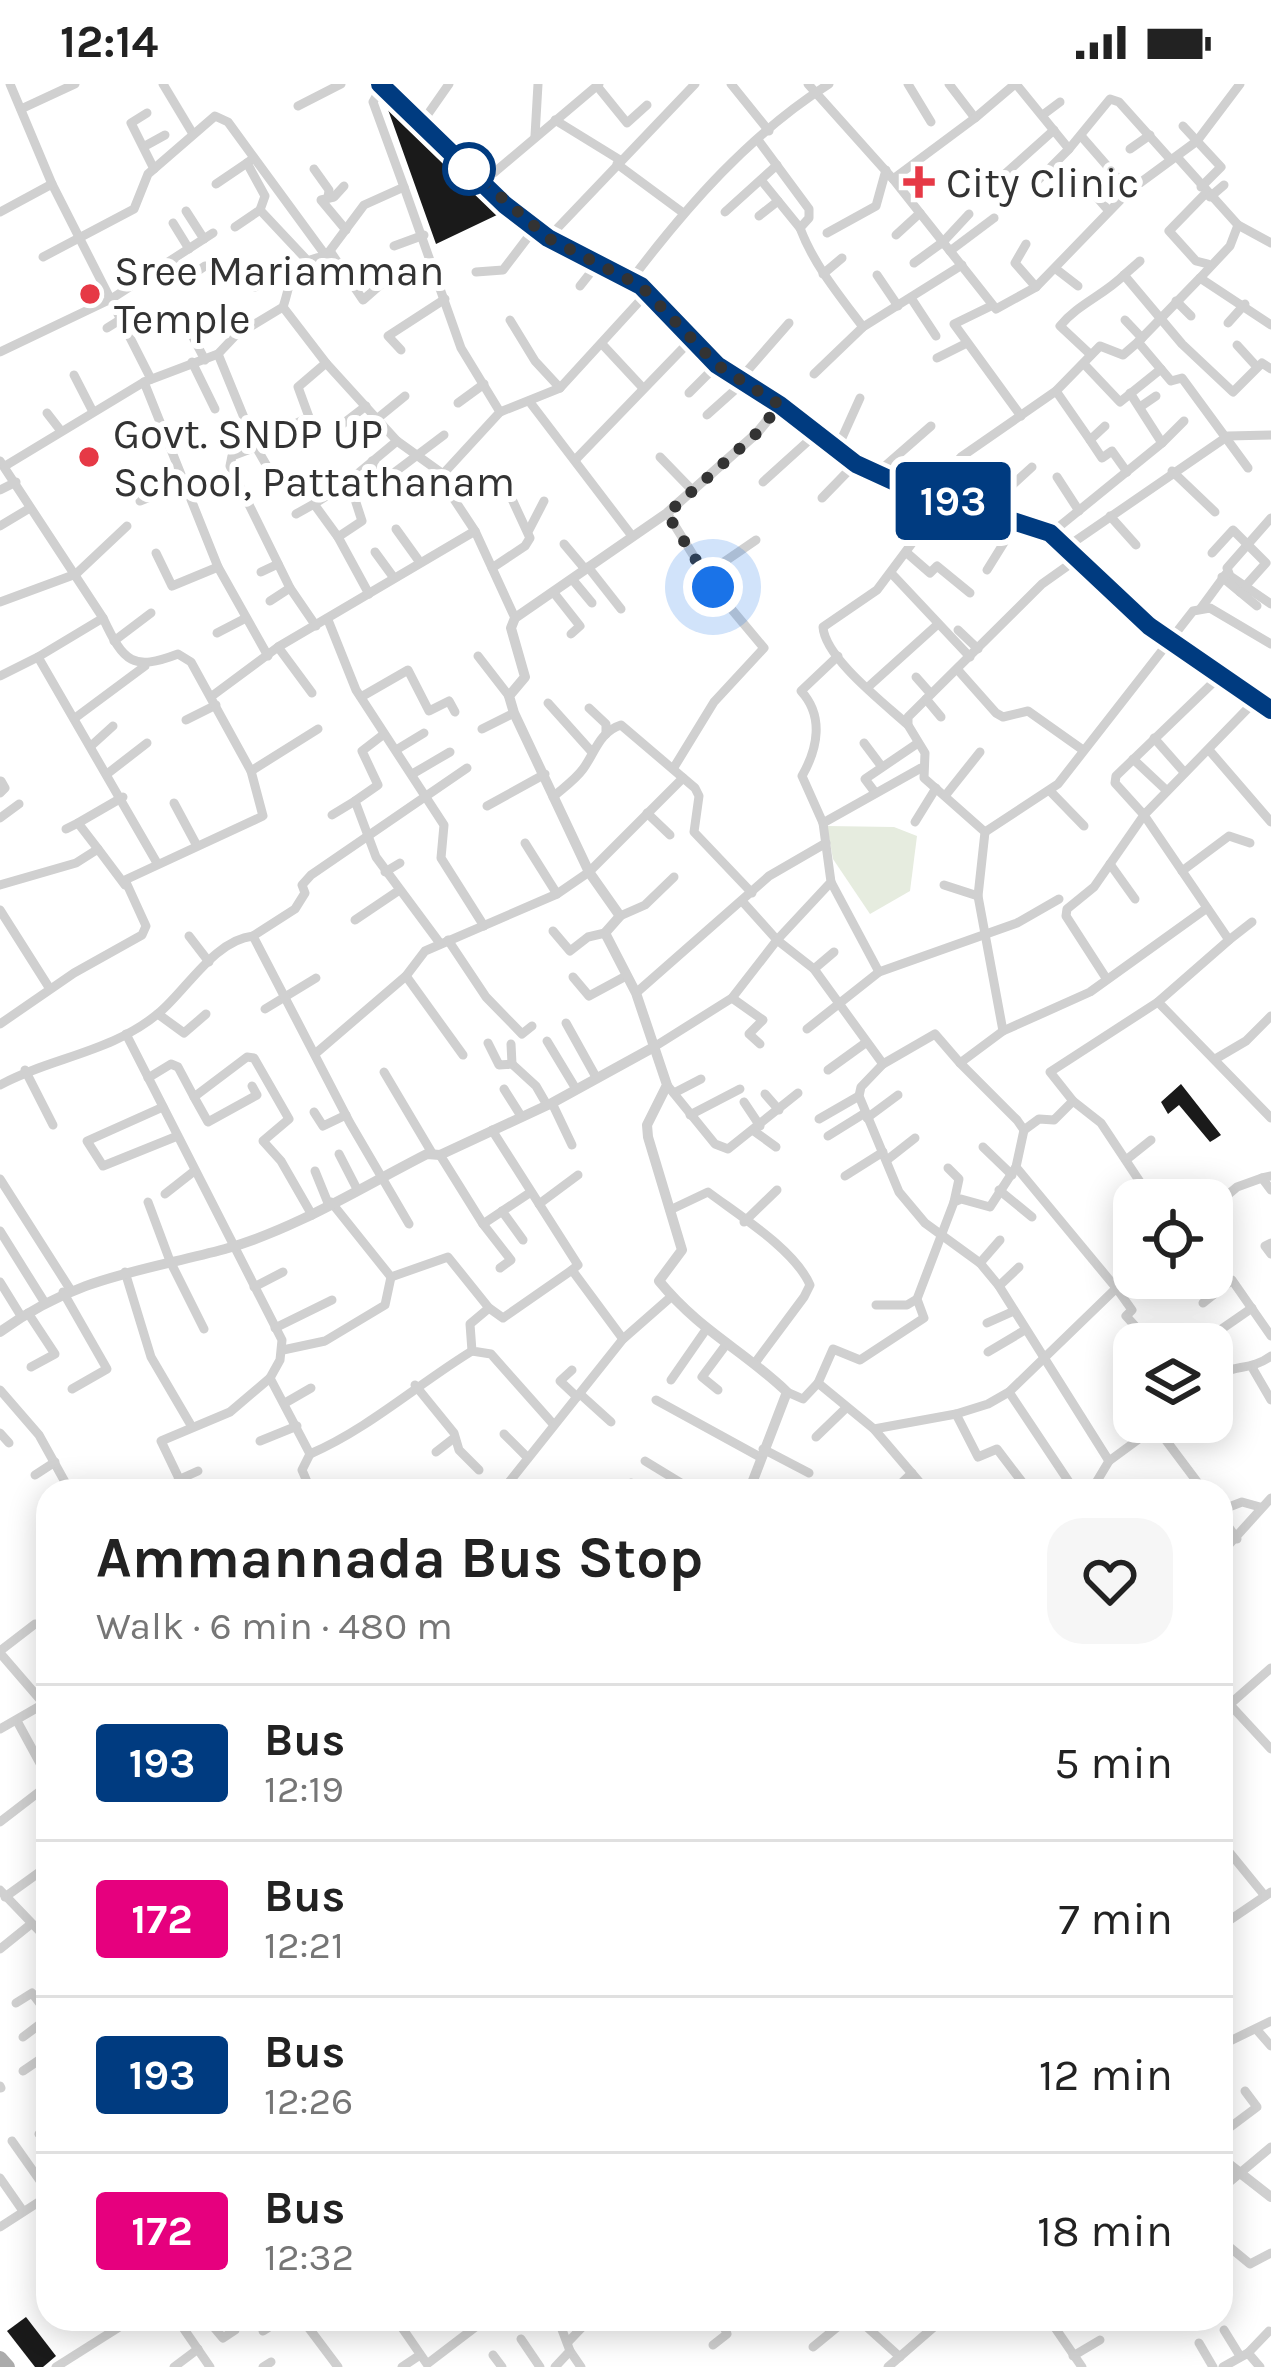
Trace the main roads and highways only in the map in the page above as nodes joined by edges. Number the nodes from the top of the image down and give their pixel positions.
1 (382, 84) edge
2 (1271, 710) edge
3 (0, 2358) edge
4 (8, 2367) edge

1 - 2 main road
3 - 4 main road

